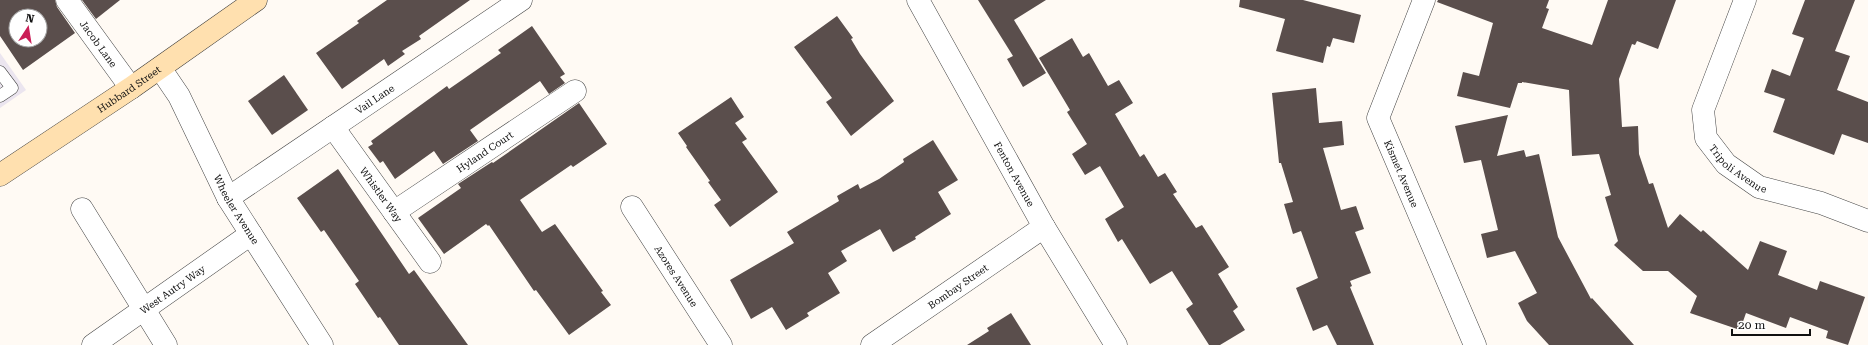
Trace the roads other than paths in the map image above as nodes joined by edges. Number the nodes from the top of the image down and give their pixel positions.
1 (67, 0) edge
2 (256, 0) edge
3 (521, 0) edge
4 (918, 0) edge
5 (1424, 0) edge
6 (1744, 0) edge
7 (160, 68) junction
8 (0, 72) edge
9 (131, 88) junction
10 (575, 91) dead end
11 (0, 96) edge
12 (333, 127) junction
13 (0, 175) edge
14 (228, 198) junction
15 (632, 207) dead end
16 (82, 209) dead end
17 (394, 212) junction
18 (1868, 221) edge
19 (1044, 227) junction
20 (251, 234) junction
21 (430, 262) dead end
22 (144, 309) junction
23 (93, 345) edge
24 (166, 345) edge
25 (322, 345) edge
26 (721, 345) edge
27 (872, 345) edge
28 (1116, 345) edge
29 (1475, 345) edge

1 - 9 street, Jacob Lane
2 - 7 main road, Hubbard Street
3 - 12 street, Vail Lane
4 - 19 street, Fenton Avenue
5 - 29 street, Kismet Avenue
6 - 18 street, Tripoli Avenue
7 - 9 main road, Hubbard Street
7 - 14 street, Wheeler Avenue
8 - 11 lane
9 - 13 main road, Hubbard Street
10 - 17 street, Hyland Court
12 - 14 street, Vail Lane
12 - 17 street, Whistler Way
14 - 20 street, Wheeler Avenue
15 - 26 street, Azores Avenue
16 - 22 street
17 - 21 street, Whistler Way
19 - 27 street, Bombay Street
19 - 28 street, Fenton Avenue
20 - 22 street, West Autry Way
20 - 25 street, Wheeler Avenue
22 - 23 street, West Autry Way
22 - 24 street

